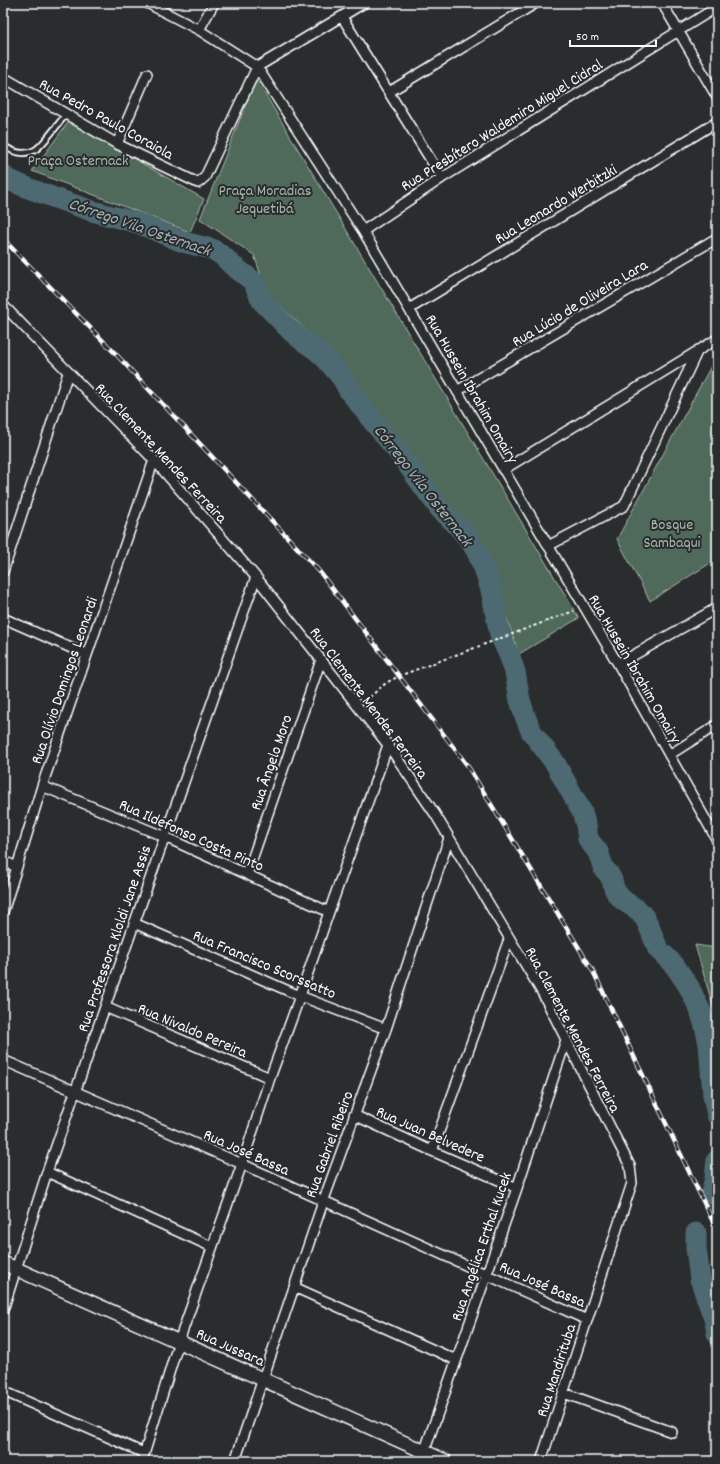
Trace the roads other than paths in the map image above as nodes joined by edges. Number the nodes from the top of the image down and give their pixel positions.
1 (147, 3) edge
2 (214, 3) edge
3 (364, 3) edge
4 (536, 3) edge
5 (662, 3) edge
6 (717, 6) edge
7 (342, 17) junction
8 (199, 30) junction
9 (678, 31) junction
10 (257, 68) junction
11 (147, 74) dead end
12 (3, 77) edge
13 (389, 92) junction
14 (717, 96) edge
15 (66, 114) junction
16 (717, 122) edge
17 (3, 144) edge
18 (117, 144) junction
19 (442, 178) junction
20 (363, 230) junction
21 (717, 238) edge
22 (3, 306) edge
23 (409, 309) junction
24 (717, 339) edge
25 (698, 350) junction
26 (68, 372) junction
27 (457, 391) junction
28 (154, 460) junction
29 (503, 470) junction
30 (548, 546) junction
31 (3, 572) edge
32 (256, 578) junction
33 (717, 608) edge
34 (3, 618) edge
35 (87, 655) junction
36 (322, 660) junction
37 (618, 664) junction
38 (717, 725) edge
39 (388, 745) junction
40 (669, 755) junction
41 (42, 786) junction
42 (165, 837) junction
43 (449, 838) junction
44 (716, 838) edge
45 (3, 861) edge
46 (17, 868) junction
47 (247, 874) junction
48 (3, 912) edge
49 (328, 912) junction
50 (134, 923) junction
51 (509, 939) junction
52 (300, 996) junction
53 (105, 1007) junction
54 (386, 1029) junction
55 (566, 1040) junction
56 (3, 1060) edge
57 (270, 1078) junction
58 (76, 1091) junction
59 (354, 1115) junction
60 (432, 1151) junction
61 (242, 1164) junction
62 (47, 1172) junction
63 (632, 1174) joint
64 (517, 1188) junction
65 (323, 1202) junction
66 (212, 1247) junction
67 (3, 1263) edge
68 (16, 1269) junction
69 (486, 1275) junction
70 (294, 1288) junction
71 (3, 1310) edge
72 (587, 1320) junction
73 (179, 1341) junction
74 (456, 1360) junction
75 (263, 1379) junction
76 (3, 1391) edge
77 (564, 1393) junction
78 (672, 1432) dead end
79 (422, 1456) edge
80 (143, 1457) edge
81 (235, 1461) edge
82 (446, 1461) edge
83 (541, 1461) edge

1 - 8 street, Rua Hussein Ibrahim Omairy
2 - 8 street
3 - 7 street
4 - 13 street
5 - 9 street
6 - 9 street, Rua Presbítero Waldemiro Miguel Cidral
7 - 10 street
7 - 13 street
8 - 10 street, Rua Hussein Ibrahim Omairy
9 - 14 street
9 - 19 street, Rua Presbítero Waldemiro Miguel Cidral
10 - 18 street, Rua Pedro Paulo Coraiola
10 - 20 street, Rua Hussein Ibrahim Omairy
11 - 18 street
12 - 15 street, Rua Pedro Paulo Coraiola
13 - 19 street
15 - 17 lane
15 - 18 street, Rua Pedro Paulo Coraiola
16 - 23 street, Rua Leonardo Werbitzki
19 - 20 street, Rua Presbítero Waldemiro Miguel Cidral
20 - 23 street, Rua Hussein Ibrahim Omairy
21 - 27 street, Rua Lúcio de Oliveira Lara
22 - 26 street, Rua Clemente Mendes Ferreira
23 - 27 street, Rua Hussein Ibrahim Omairy
24 - 25 street
25 - 29 street
25 - 30 street
26 - 28 street, Rua Clemente Mendes Ferreira
26 - 31 street
27 - 29 street, Rua Hussein Ibrahim Omairy
28 - 32 street, Rua Clemente Mendes Ferreira
28 - 35 street, Rua Olívio Domingos Leonardi
29 - 30 street, Rua Hussein Ibrahim Omairy
30 - 37 street, Rua Hussein Ibrahim Omairy
32 - 36 street, Rua Clemente Mendes Ferreira
32 - 42 street, Rua Professora Kloldi Jane Assis
33 - 37 street
34 - 35 street
35 - 41 street, Rua Olívio Domingos Leonardi
36 - 39 street, Rua Clemente Mendes Ferreira
36 - 47 street, Rua Ângelo Moro
37 - 40 street, Rua Hussein Ibrahim Omairy
38 - 40 street
39 - 43 street, Rua Clemente Mendes Ferreira
39 - 49 street
40 - 44 street, Rua Hussein Ibrahim Omairy
41 - 42 street, Rua Ildefonso Costa Pinto
41 - 46 street, Rua Olívio Domingos Leonardi
42 - 47 street, Rua Ildefonso Costa Pinto
42 - 50 street, Rua Professora Kloldi Jane Assis
43 - 51 street, Rua Clemente Mendes Ferreira
43 - 54 street, Rua Gabriel Ribeiro
45 - 46 street
46 - 48 street, Rua Olívio Domingos Leonardi
47 - 49 street, Rua Ildefonso Costa Pinto
49 - 52 street
50 - 52 street, Rua Francisco Scorssatto
50 - 53 street, Rua Professora Kloldi Jane Assis
51 - 55 street, Rua Clemente Mendes Ferreira
51 - 60 street
52 - 54 street, Rua Francisco Scorssatto
52 - 57 street
53 - 57 street, Rua Nivaldo Pereira
53 - 58 street, Rua Professora Kloldi Jane Assis
54 - 59 street, Rua Gabriel Ribeiro
55 - 63 street, Rua Clemente Mendes Ferreira
55 - 64 street, Rua Angélica Erthal Kucek
56 - 58 street, Rua José Bassa
57 - 61 street
58 - 61 street, Rua José Bassa
58 - 62 street, Rua Professora Kloldi Jane Assis
59 - 60 street, Rua Juan Belvedere
59 - 65 street, Rua Gabriel Ribeiro
60 - 64 street, Rua Juan Belvedere
61 - 65 street, Rua José Bassa
61 - 66 street
62 - 66 street
62 - 68 street, Rua Professora Kloldi Jane Assis
63 - 72 street, Rua Mandirituba
64 - 69 street, Rua Angélica Erthal Kucek
65 - 69 street, Rua José Bassa
65 - 70 street, Rua Gabriel Ribeiro
66 - 73 street
67 - 68 street, Rua Jussara
68 - 71 street, Rua Professora Kloldi Jane Assis
68 - 73 street, Rua Jussara
69 - 72 street, Rua José Bassa
69 - 74 street, Rua Angélica Erthal Kucek
70 - 74 street
70 - 75 street, Rua Gabriel Ribeiro
72 - 77 street, Rua Mandirituba
73 - 75 street, Rua Jussara
73 - 80 street
74 - 79 street, Rua Angélica Erthal Kucek
75 - 79 street, Rua Jussara
75 - 81 street, Rua Gabriel Ribeiro
76 - 80 street
77 - 78 street
77 - 83 street, Rua Mandirituba
79 - 82 street, Rua Jussara

